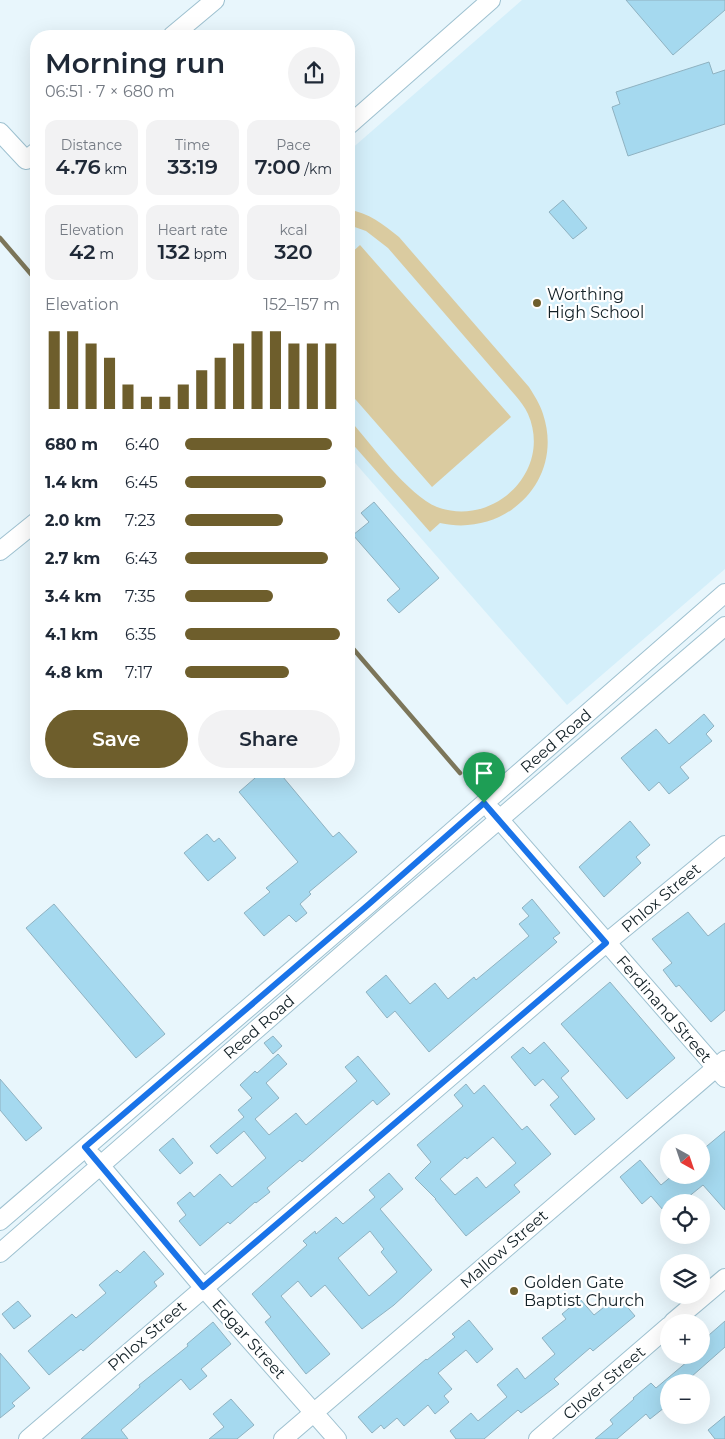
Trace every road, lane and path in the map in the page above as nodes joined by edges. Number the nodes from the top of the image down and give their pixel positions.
1 (215, 0) edge
2 (491, 0) edge
3 (179, 30) edge
4 (355, 120) edge
5 (0, 132) edge
6 (30, 155) edge
7 (30, 527) edge
8 (0, 551) edge
9 (725, 593) edge
10 (725, 626) edge
11 (484, 803) junction
12 (499, 819) junction
13 (725, 845) edge
14 (369, 904) junction
15 (383, 919) junction
16 (606, 943) junction
17 (223, 1028) junction
18 (239, 1045) junction
19 (722, 1069) edge
20 (85, 1147) junction
21 (101, 1166) junction
22 (0, 1221) edge
23 (0, 1253) edge
24 (725, 1278) edge
25 (203, 1287) junction
26 (682, 1314) edge
27 (660, 1334) edge
28 (314, 1412) junction
29 (28, 1439) edge
30 (283, 1439) edge
31 (337, 1439) edge
32 (538, 1439) edge

1 - 3 street
2 - 4 street
5 - 6 street
7 - 8 street
9 - 11 street, Reed Road
10 - 12 street, Reed Road
11 - 12 street, Ferdinand Street
11 - 14 street, Reed Road
12 - 15 street, Reed Road
12 - 16 street, Ferdinand Street
13 - 16 street, Phlox Street
14 - 15 street
14 - 17 street, Reed Road
15 - 18 street, Reed Road
16 - 19 street, Ferdinand Street
16 - 25 street, Phlox Street
17 - 18 street
17 - 20 street, Reed Road
18 - 21 street, Reed Road
19 - 28 street, Mallow Street
20 - 21 street, Edgar Street
20 - 22 street, Reed Road
21 - 23 street, Reed Road
21 - 25 street, Edgar Street
24 - 26 street
25 - 28 street, Edgar Street
25 - 29 street, Phlox Street
27 - 32 street, Clover Street
28 - 30 street, Mallow Street
28 - 31 street, Edgar Street

